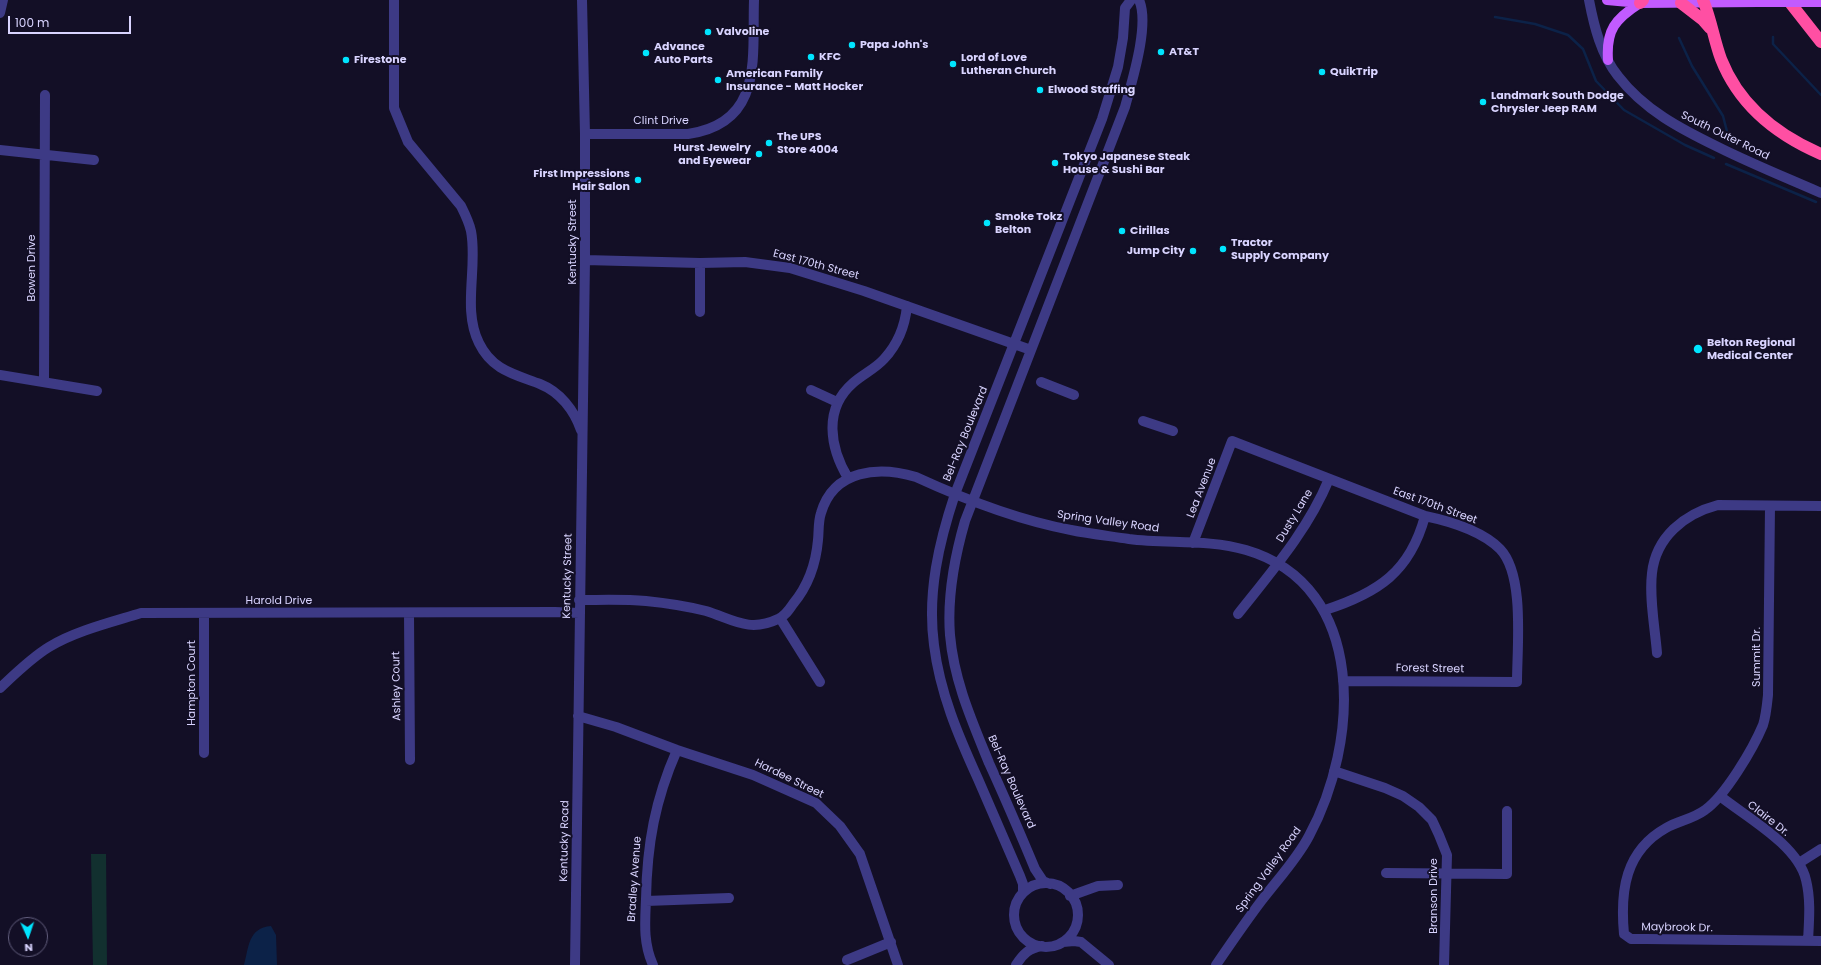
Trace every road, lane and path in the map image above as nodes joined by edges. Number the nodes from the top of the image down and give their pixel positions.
1 (3, 0) edge
2 (394, 0) edge
3 (582, 0) edge
4 (754, 0) edge
5 (1130, 0) edge
6 (1139, 0) edge
7 (1589, 0) edge
8 (1607, 0) edge
9 (1788, 0) edge
10 (1642, 1) edge
11 (1704, 1) edge
12 (1821, 2) edge
13 (1681, 3) junction
14 (0, 13) edge
15 (1713, 32) junction
16 (1821, 42) edge
17 (1608, 60) junction
18 (1114, 83) junction
19 (1130, 88) junction
20 (45, 95) dead end
21 (585, 134) junction
22 (0, 150) edge
23 (45, 154) junction
24 (1821, 154) edge
25 (94, 160) dead end
26 (1821, 193) edge
27 (1071, 198) junction
28 (1087, 205) junction
29 (585, 260) junction
30 (700, 263) junction
31 (907, 306) junction
32 (700, 312) dead end
33 (1015, 344) junction
34 (1031, 350) junction
35 (0, 375) edge
36 (44, 382) junction
37 (1041, 382) dead end
38 (584, 389) junction
39 (811, 390) dead end
40 (97, 391) dead end
41 (1074, 395) dead end
42 (583, 402) junction
43 (837, 402) junction
44 (570, 409) junction
45 (1143, 421) dead end
46 (1173, 431) dead end
47 (583, 435) junction
48 (1232, 441) joint
49 (848, 478) junction
50 (1329, 479) junction
51 (956, 494) junction
52 (973, 501) junction
53 (1770, 506) junction
54 (1821, 506) edge
55 (1425, 516) junction
56 (1193, 543) junction
57 (1278, 564) junction
58 (579, 600) junction
59 (1325, 610) junction
60 (204, 613) junction
61 (409, 613) junction
62 (579, 613) junction
63 (1238, 614) dead end
64 (780, 618) junction
65 (1657, 653) dead end
66 (1343, 680) junction
67 (820, 682) dead end
68 (1517, 682) joint
69 (959, 683) junction
70 (942, 687) junction
71 (0, 688) edge
72 (578, 716) junction
73 (677, 750) junction
74 (204, 753) dead end
75 (410, 760) dead end
76 (1334, 771) junction
77 (1720, 796) junction
78 (1507, 810) dead end
79 (1821, 849) edge
80 (1799, 863) junction
81 (1446, 873) junction
82 (1386, 874) dead end
83 (1050, 884) junction
84 (1118, 885) dead end
85 (1023, 891) junction
86 (1070, 896) junction
87 (729, 898) dead end
88 (646, 901) junction
89 (1076, 924) junction
90 (1018, 931) junction
91 (1808, 941) junction
92 (891, 942) junction
93 (1063, 942) junction
94 (1081, 942) junction
95 (1821, 942) edge
96 (1042, 946) junction
97 (1023, 954) junction
98 (847, 960) dead end
99 (575, 965) edge
100 (653, 965) edge
101 (898, 965) edge
102 (1016, 965) edge
103 (1109, 965) edge
104 (1216, 965) edge
105 (1444, 965) edge

1 - 14 street
2 - 44 street
3 - 21 street, Kentucky Street
4 - 21 street, Clint Drive
5 - 18 street, Bel-Ray Boulevard
6 - 19 street, Bel-Ray Boulevard
7 - 17 street, South Outer Road
8 - 10 main road
9 - 16 highway
10 - 13 main road
10 - 17 main road
11 - 12 main road, bridge
11 - 13 main road
11 - 15 highway
13 - 15 highway
15 - 24 highway
17 - 26 street, South Outer Road
18 - 19 street
18 - 27 street, Bel-Ray Boulevard
19 - 28 street, Bel-Ray Boulevard
20 - 23 street, Bowen Drive
21 - 29 street, Kentucky Street
22 - 23 street
23 - 25 street
23 - 36 street, Bowen Drive
27 - 28 street
27 - 33 street, Bel-Ray Boulevard
28 - 34 street, Bel-Ray Boulevard
29 - 30 street, East 170th Street
29 - 38 street, Kentucky Street
30 - 31 street, East 170th Street
30 - 32 street
31 - 33 street, East 170th Street
31 - 43 street
33 - 34 street, East 170th Street
33 - 51 street, Bel-Ray Boulevard
34 - 52 street, Bel-Ray Boulevard
35 - 36 street
36 - 40 street
37 - 41 street
38 - 42 street, Kentucky Street
38 - 44 street
39 - 43 street
42 - 44 street
42 - 47 street, Kentucky Street
43 - 49 street
44 - 47 street
45 - 46 street
47 - 58 street, Kentucky Street
48 - 50 street, East 170th Street
48 - 56 street, Lea Avenue
49 - 51 street, Spring Valley Road
49 - 64 street, Spring Valley Road
50 - 55 street, East 170th Street
50 - 57 street, Dusty Lane
51 - 52 street, Spring Valley Road
51 - 70 street, Bel-Ray Boulevard
52 - 56 street, Spring Valley Road
52 - 69 street, Bel-Ray Boulevard
53 - 54 street
53 - 65 street
53 - 77 street, Summit Dr.
55 - 59 street
55 - 68 street, East 170th Street
56 - 57 street, Spring Valley Road
57 - 59 street, Spring Valley Road
57 - 63 street, Dusty Lane
58 - 62 street, Kentucky Street
58 - 64 street
59 - 66 street, Spring Valley Road
60 - 61 street, Harold Drive
60 - 71 street, Harold Drive
60 - 74 street, Hampton Court
61 - 62 street, Harold Drive
61 - 75 street, Ashley Court
62 - 72 street, Kentucky Street
64 - 67 street
66 - 68 street, Forest Street
66 - 76 street, Spring Valley Road
69 - 70 street
69 - 83 street, Bel-Ray Boulevard
70 - 85 street, Bel-Ray Boulevard
72 - 73 street, Hardee Street
72 - 99 street, Kentucky Road
73 - 88 street, Bradley Avenue
73 - 92 street, Hardee Street
76 - 81 street, Branson Drive
76 - 104 street, Spring Valley Road
77 - 80 street, Claire Dr.
77 - 91 street, Maybrook Dr.
78 - 81 street
79 - 80 street
80 - 91 street, Claire Dr.
81 - 82 street
81 - 105 street, Branson Drive
83 - 85 street
83 - 86 street, Bel-Ray Boulevard
84 - 86 street
85 - 90 street
86 - 89 street
87 - 88 street
88 - 100 street, Bradley Avenue
89 - 93 street
89 - 94 street
90 - 96 street
90 - 97 street
91 - 95 street, Maybrook Dr.
92 - 98 street
92 - 101 street, Hardee Street
93 - 94 street
93 - 96 street
94 - 103 street
96 - 97 street
97 - 102 street

